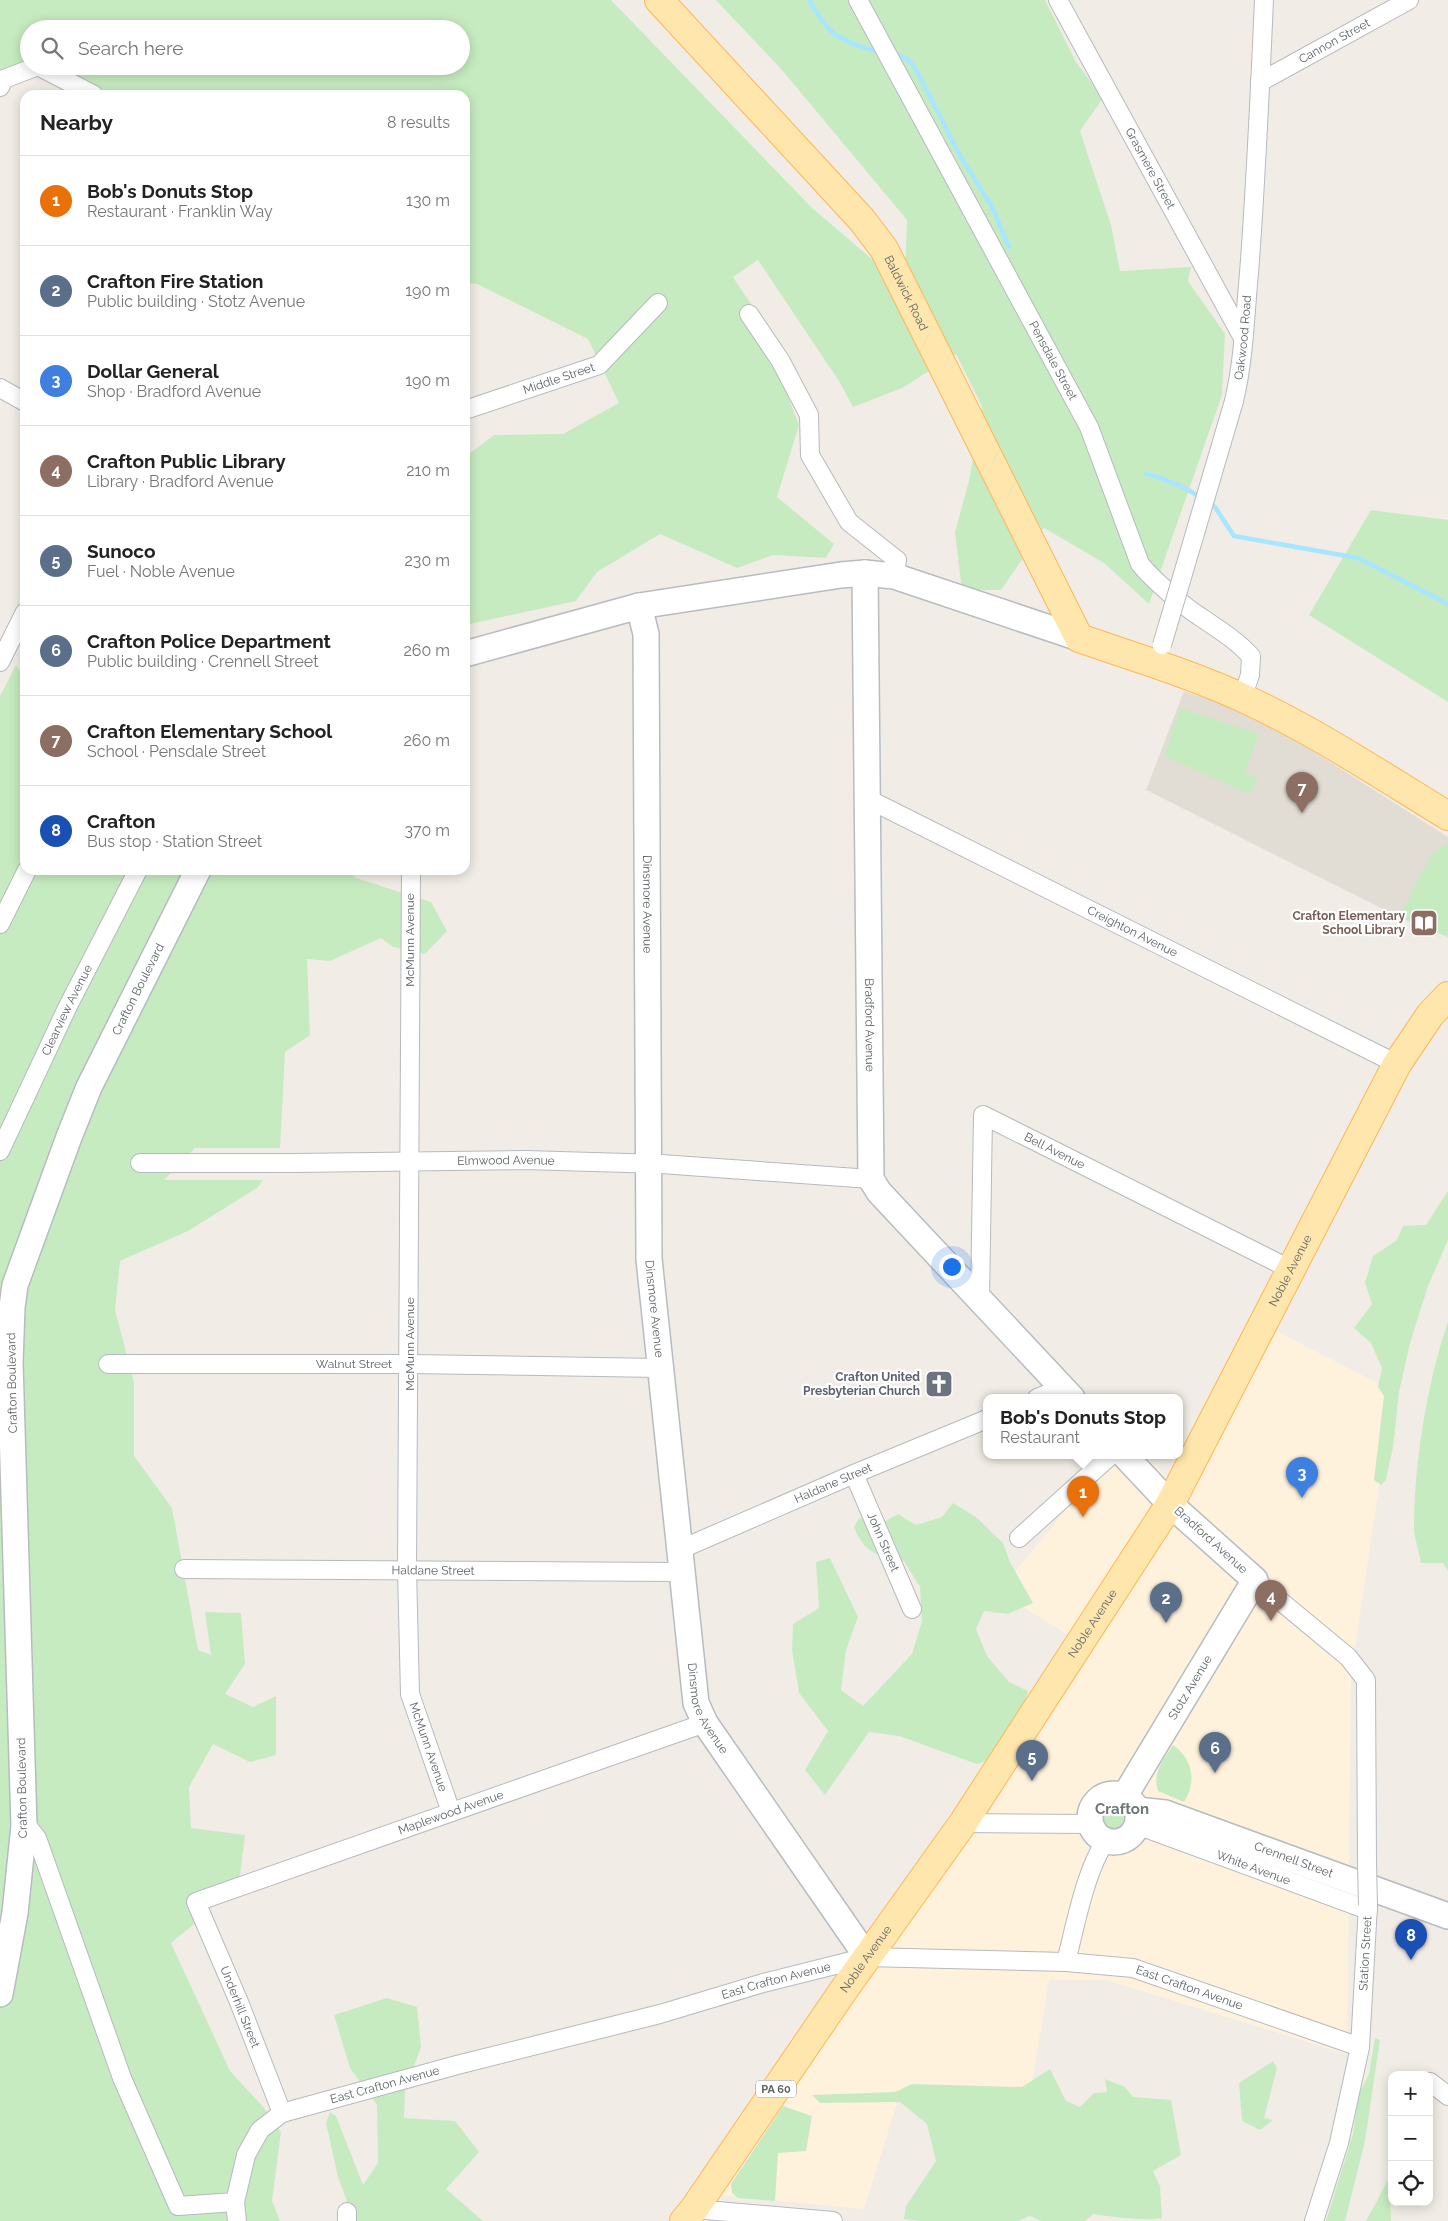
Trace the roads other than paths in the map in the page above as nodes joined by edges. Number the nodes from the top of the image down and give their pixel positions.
1 (659, 0) edge
2 (858, 0) edge
3 (1058, 0) edge
4 (1264, 0) edge
5 (1409, 0) edge
6 (20, 73) edge
7 (55, 75) edge
8 (1260, 82) junction
9 (0, 86) edge
10 (84, 90) edge
11 (658, 303) dead end
12 (749, 314) dead end
13 (1243, 338) junction
14 (0, 388) edge
15 (20, 399) edge
16 (470, 408) edge
17 (865, 573) junction
18 (894, 576) junction
19 (639, 606) junction
20 (20, 622) edge
21 (1079, 638) junction
22 (470, 653) edge
23 (1158, 654) junction
24 (0, 662) edge
25 (1242, 698) junction
26 (866, 798) junction
27 (1448, 816) edge
28 (24, 875) edge
29 (135, 875) edge
30 (196, 875) edge
31 (411, 875) edge
32 (0, 924) edge
33 (1448, 996) edge
34 (1397, 1064) junction
35 (0, 1150) edge
36 (409, 1161) junction
37 (140, 1162) dead end
38 (649, 1164) junction
39 (871, 1179) junction
40 (1290, 1269) junction
41 (980, 1300) junction
42 (108, 1364) dead end
43 (410, 1364) junction
44 (660, 1368) junction
45 (1067, 1393) edge
46 (983, 1421) edge
47 (1107, 1459) edge
48 (1128, 1459) edge
49 (854, 1474) junction
50 (1170, 1504) junction
51 (1019, 1538) dead end
52 (680, 1561) junction
53 (184, 1569) dead end
54 (407, 1569) junction
55 (1255, 1580) junction
56 (912, 1609) dead end
57 (1366, 1680) joint
58 (705, 1723) junction
59 (1133, 1811) junction
60 (452, 1812) junction
61 (963, 1823) junction
62 (24, 1826) junction
63 (1098, 1832) junction
64 (196, 1902) joint
65 (1368, 1907) junction
66 (1448, 1916) edge
67 (868, 1957) junction
68 (1066, 1962) junction
69 (0, 1994) edge
70 (1360, 2047) junction
71 (1433, 2084) edge
72 (1448, 2096) edge
73 (282, 2113) junction
74 (235, 2202) junction
75 (689, 2215) edge
76 (237, 2221) edge
77 (833, 2221) edge
78 (1314, 2221) edge

1 - 21 main road, Baldwick Road
2 - 25 street, Pensdale Street
3 - 13 street, Grasmere Street
4 - 8 street, Oakwood Road
5 - 8 street, Cannon Street
6 - 9 street
7 - 10 street
8 - 13 street, Oakwood Road
11 - 16 street, Middle Street
12 - 18 street
13 - 23 street, Oakwood Road, bridge
14 - 15 street
17 - 18 main road
17 - 19 main road
17 - 26 main road, Bradford Avenue
18 - 21 main road
19 - 22 main road
19 - 38 main road, Dinsmore Avenue
20 - 24 street
21 - 23 main road
23 - 25 main road
25 - 27 main road
26 - 34 street, Creighton Avenue
26 - 39 main road, Bradford Avenue
28 - 32 street
29 - 35 street, Clearview Avenue
30 - 62 main road, Crafton Boulevard
31 - 36 street, McMunn Avenue
33 - 34 main road, Noble Avenue
34 - 40 main road, Noble Avenue
36 - 37 street, Elmwood Avenue
36 - 38 street, Elmwood Avenue
36 - 43 street, McMunn Avenue
38 - 39 street, Elmwood Avenue
38 - 44 main road, Dinsmore Avenue
39 - 41 main road
40 - 41 street, Bell Avenue
40 - 50 main road, Noble Avenue
41 - 45 main road
42 - 43 street, Walnut Street
43 - 44 street, Walnut Street
43 - 54 street, McMunn Avenue
44 - 52 main road, Dinsmore Avenue
46 - 49 street, Haldane Street
47 - 51 street
48 - 50 main road, Bradford Avenue
49 - 52 street, Haldane Street
49 - 56 street, John Street
50 - 55 main road, Bradford Avenue
50 - 61 main road, Noble Avenue
52 - 54 street, Haldane Street
52 - 58 main road, Dinsmore Avenue
53 - 54 street, Haldane Street
54 - 60 street, McMunn Avenue
55 - 57 street, Bradford Avenue
55 - 59 main road, Stotz Avenue
57 - 65 street, Station Street, bridge
58 - 60 street, Maplewood Avenue
58 - 67 main road, Dinsmore Avenue
59 - 63 main road
59 - 63 main road
59 - 65 street, White Avenue
59 - 66 main road, Crennell Street
60 - 64 street, Maplewood Avenue
61 - 63 street
61 - 67 main road, Noble Avenue
62 - 69 main road, Crafton Boulevard
62 - 74 street
63 - 68 street
64 - 73 street, Underhill Street
65 - 70 street, Station Street
67 - 68 street, East Crafton Avenue
67 - 73 street, East Crafton Avenue
67 - 75 main road, Noble Avenue / PA 60
68 - 70 street, East Crafton Avenue
70 - 78 street, Station Street
71 - 72 street
73 - 74 street
74 - 76 street
75 - 77 street

